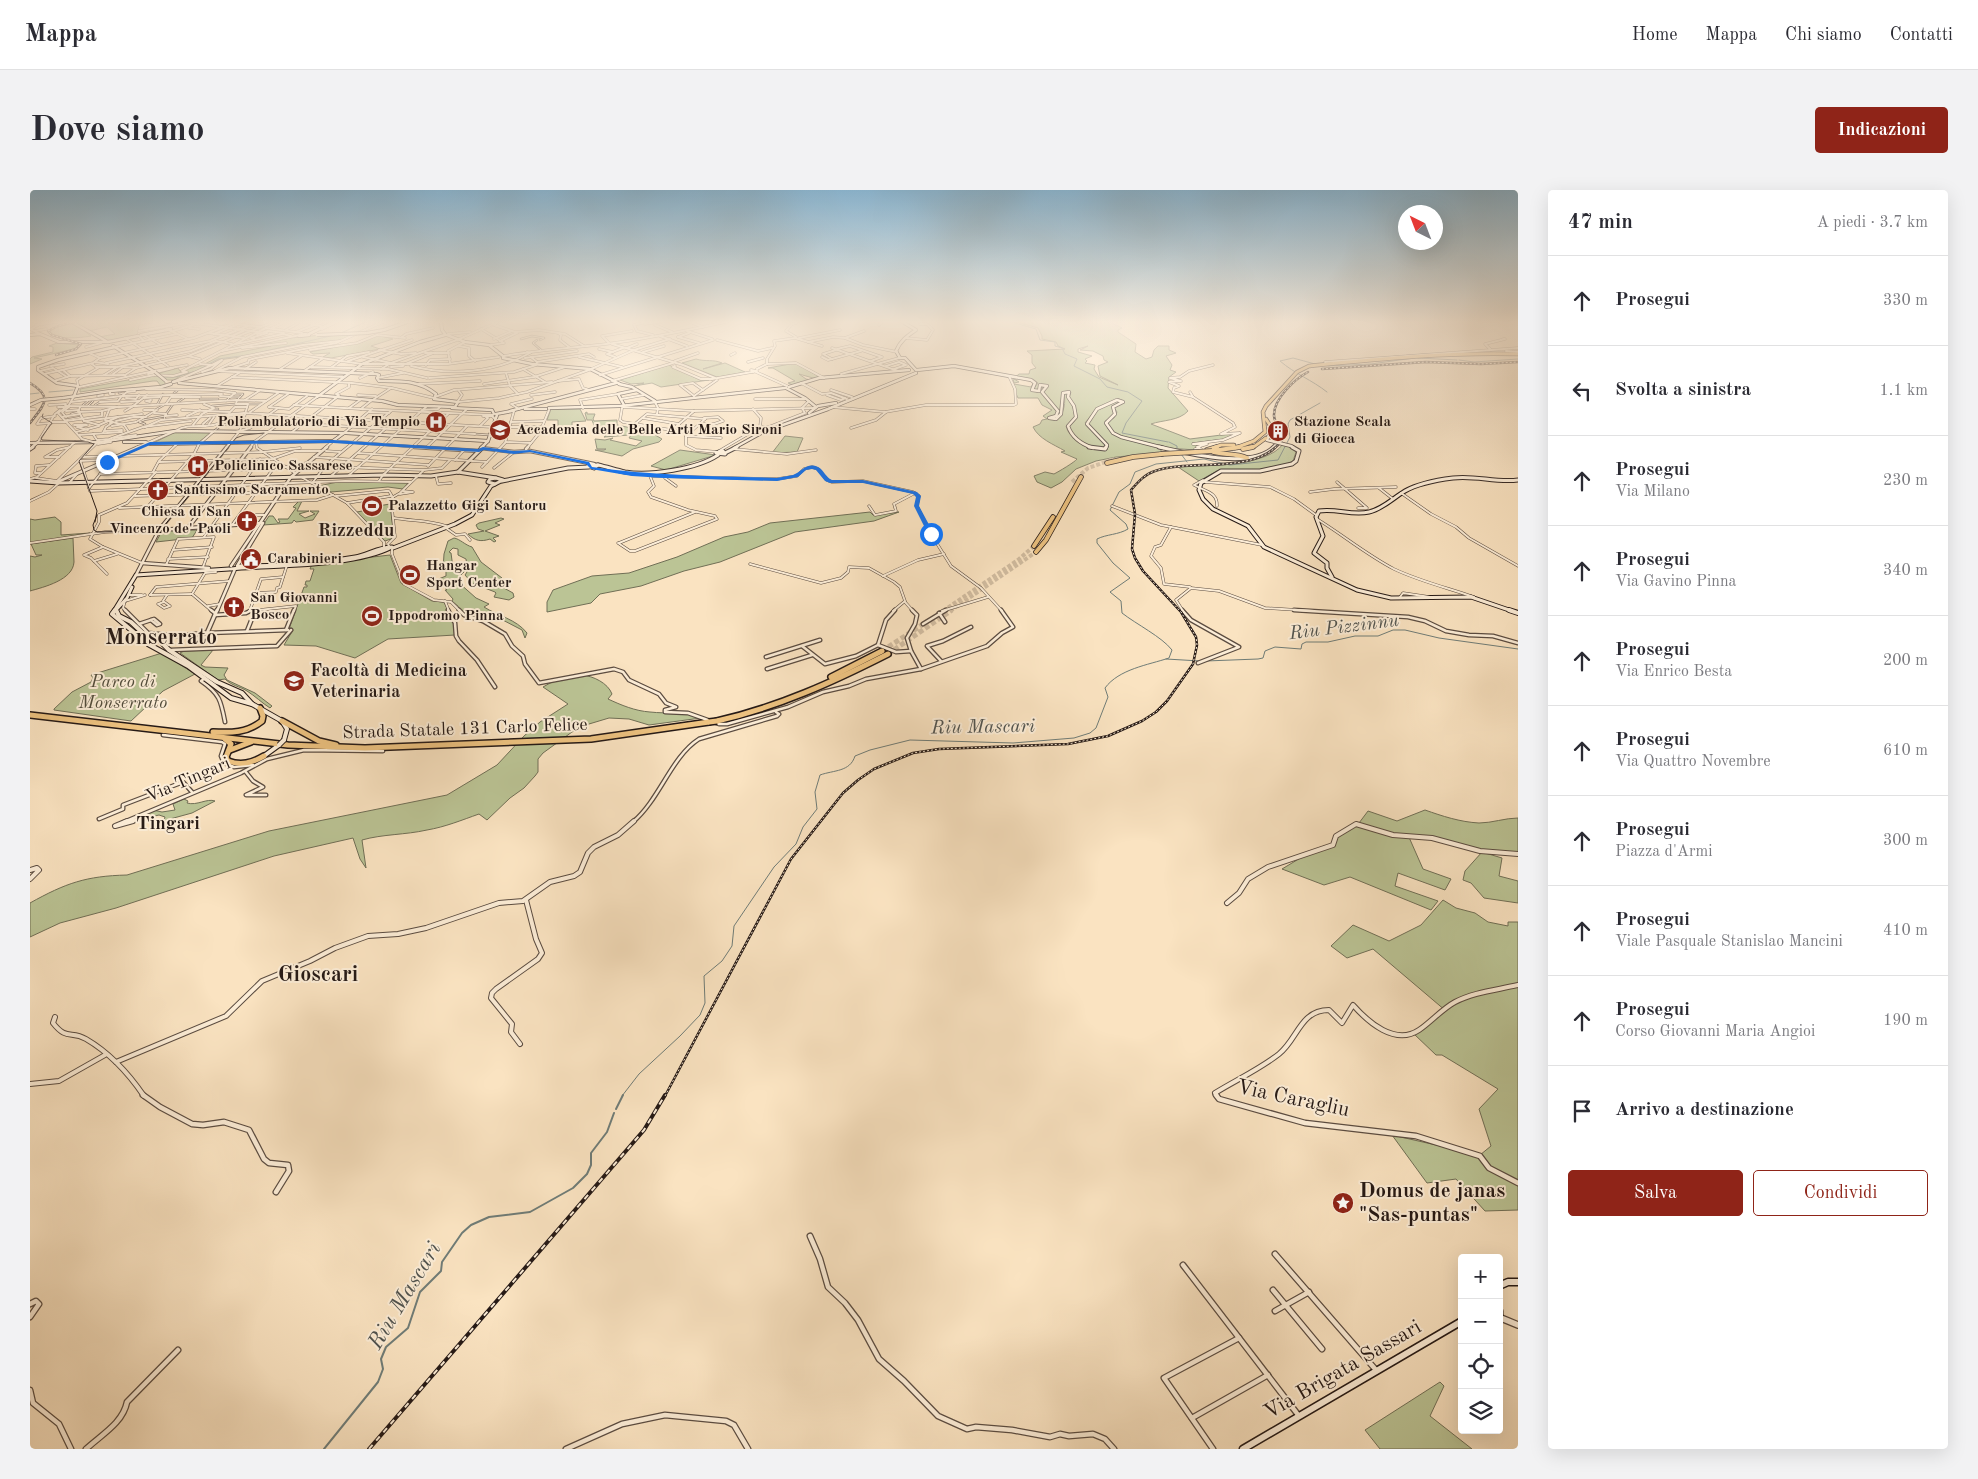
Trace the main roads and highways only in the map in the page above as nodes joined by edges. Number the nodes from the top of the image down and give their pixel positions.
1 (52, 380) edge
2 (163, 380) edge
3 (186, 380) edge
4 (340, 380) edge
5 (380, 380) edge
6 (610, 380) edge
7 (817, 380) edge
8 (894, 380) edge
9 (897, 380) edge
10 (1025, 380) edge
11 (1291, 380) edge
12 (1291, 380) edge
13 (614, 382) junction
14 (168, 383) junction
15 (787, 387) junction
16 (637, 390) junction
17 (74, 397) junction
18 (317, 397) junction
19 (655, 402) junction
20 (827, 404) junction
21 (30, 405) edge
22 (439, 407) junction
23 (622, 407) junction
24 (814, 407) junction
25 (832, 407) junction
26 (512, 411) junction
27 (819, 412) junction
28 (495, 414) junction
29 (1266, 419) junction
30 (1271, 428) junction
31 (344, 433) junction
32 (1277, 436) junction
33 (1267, 437) junction
34 (99, 441) junction
35 (119, 441) junction
36 (1256, 441) junction
37 (38, 442) junction
38 (487, 442) junction
39 (1273, 442) junction
40 (30, 443) edge
41 (1261, 443) junction
42 (1221, 445) junction
43 (30, 449) edge
44 (1213, 451) junction
45 (719, 452) junction
46 (1221, 453) junction
47 (1161, 454) junction
48 (1228, 457) junction
49 (1237, 457) junction
50 (1246, 458) joint
51 (1114, 459) tunnel mouth
52 (1107, 463) tunnel mouth
53 (596, 466) junction
54 (461, 472) junction
55 (1081, 477) dead end
56 (496, 478) junction
57 (32, 480) edge
58 (502, 480) junction
59 (1518, 480) edge
60 (489, 482) junction
61 (1072, 482) tunnel mouth
62 (495, 484) junction
63 (1396, 498) junction
64 (1387, 506) junction
65 (446, 527) junction
66 (392, 541) road end
67 (400, 544) junction
68 (1034, 546) tunnel mouth
69 (391, 547) junction
70 (383, 550) junction
71 (1036, 552) tunnel mouth
72 (233, 568) junction
73 (1314, 570) junction
74 (1326, 570) junction
75 (1321, 574) junction
76 (138, 575) junction
77 (1334, 580) junction
78 (126, 597) junction
79 (1518, 613) edge
80 (154, 638) junction
81 (146, 642) junction
82 (160, 642) junction
83 (152, 645) junction
84 (885, 652) tunnel mouth
85 (236, 691) junction
86 (243, 695) junction
87 (231, 697) junction
88 (252, 704) junction
89 (260, 708) junction
90 (30, 714) edge
91 (282, 721) junction
92 (193, 732) junction
93 (266, 742) junction
94 (338, 745) junction
95 (436, 745) junction
96 (226, 754) junction
97 (266, 758) joint
98 (1518, 1282) edge
99 (1503, 1284) edge
100 (1458, 1323) edge
101 (1243, 1449) edge

1 - 17 main road
2 - 14 main road, bridge
3 - 14 main road
4 - 18 main road
5 - 22 main road
6 - 13 main road
7 - 15 main road
8 - 25 main road
9 - 20 main road
10 - 48 main road
11 - 29 highway
12 - 36 highway
13 - 16 main road
13 - 26 main road
14 - 17 main road
14 - 18 main road
15 - 19 main road
15 - 24 main road
16 - 19 main road
16 - 23 main road
17 - 21 main road, bridge
18 - 22 main road
19 - 23 main road
20 - 24 main road
20 - 25 main road
22 - 28 main road
23 - 26 main road
24 - 27 main road
24 - 45 main road
25 - 27 main road
26 - 28 main road
27 - 45 main road
28 - 38 main road
29 - 30 highway
29 - 44 highway
30 - 32 highway
30 - 33 highway
31 - 35 main road
31 - 35 main road
31 - 38 main road
32 - 33 main road
32 - 50 main road
33 - 39 main road
33 - 41 highway
34 - 35 main road
34 - 35 main road
34 - 37 main road
36 - 42 highway
36 - 44 highway
37 - 40 main road
37 - 43 main road
38 - 54 main road
39 - 41 highway
39 - 73 main road, bridge
41 - 44 highway
42 - 44 highway
42 - 46 highway
44 - 47 highway, bridge
45 - 53 main road
45 - 53 main road
46 - 48 highway
46 - 49 highway
47 - 51 highway
47 - 52 highway
48 - 49 highway
49 - 50 highway
53 - 58 main road
54 - 56 main road
54 - 57 main road
54 - 60 main road
55 - 71 highway
56 - 58 main road
56 - 60 main road
58 - 62 main road
59 - 63 main road
60 - 62 main road
60 - 65 main road
61 - 68 highway
62 - 65 main road
63 - 64 main road
63 - 64 main road
64 - 74 main road
65 - 67 main road
65 - 69 main road
66 - 67 main road
67 - 69 main road
69 - 70 main road
70 - 72 main road
70 - 72 main road
72 - 76 main road
72 - 76 main road
73 - 74 main road
73 - 75 main road
74 - 75 main road
74 - 77 main road
75 - 77 main road
76 - 78 main road
77 - 79 main road
78 - 80 main road
78 - 81 main road
80 - 81 main road
80 - 82 main road
81 - 83 main road
82 - 83 main road
82 - 85 main road
83 - 87 main road
84 - 95 highway, Strada Statale 131 Carlo Felice
85 - 86 main road
85 - 87 main road
86 - 87 main road
86 - 88 main road
87 - 88 main road
88 - 89 main road
89 - 91 main road
89 - 92 highway
90 - 92 highway, Strada Statale 131 Carlo Felice
90 - 92 highway, Strada Statale 131 Carlo Felice
91 - 94 highway
91 - 97 main road, bridge
92 - 93 highway, Strada Statale 131 Carlo Felice
92 - 94 highway, Strada Statale 131 Carlo Felice
92 - 96 highway
93 - 95 highway, Strada Statale 131 Carlo Felice
93 - 96 highway
94 - 95 highway, Strada Statale 131 Carlo Felice
96 - 97 highway
98 - 99 main road
100 - 101 main road, Via Brigata Sassari

